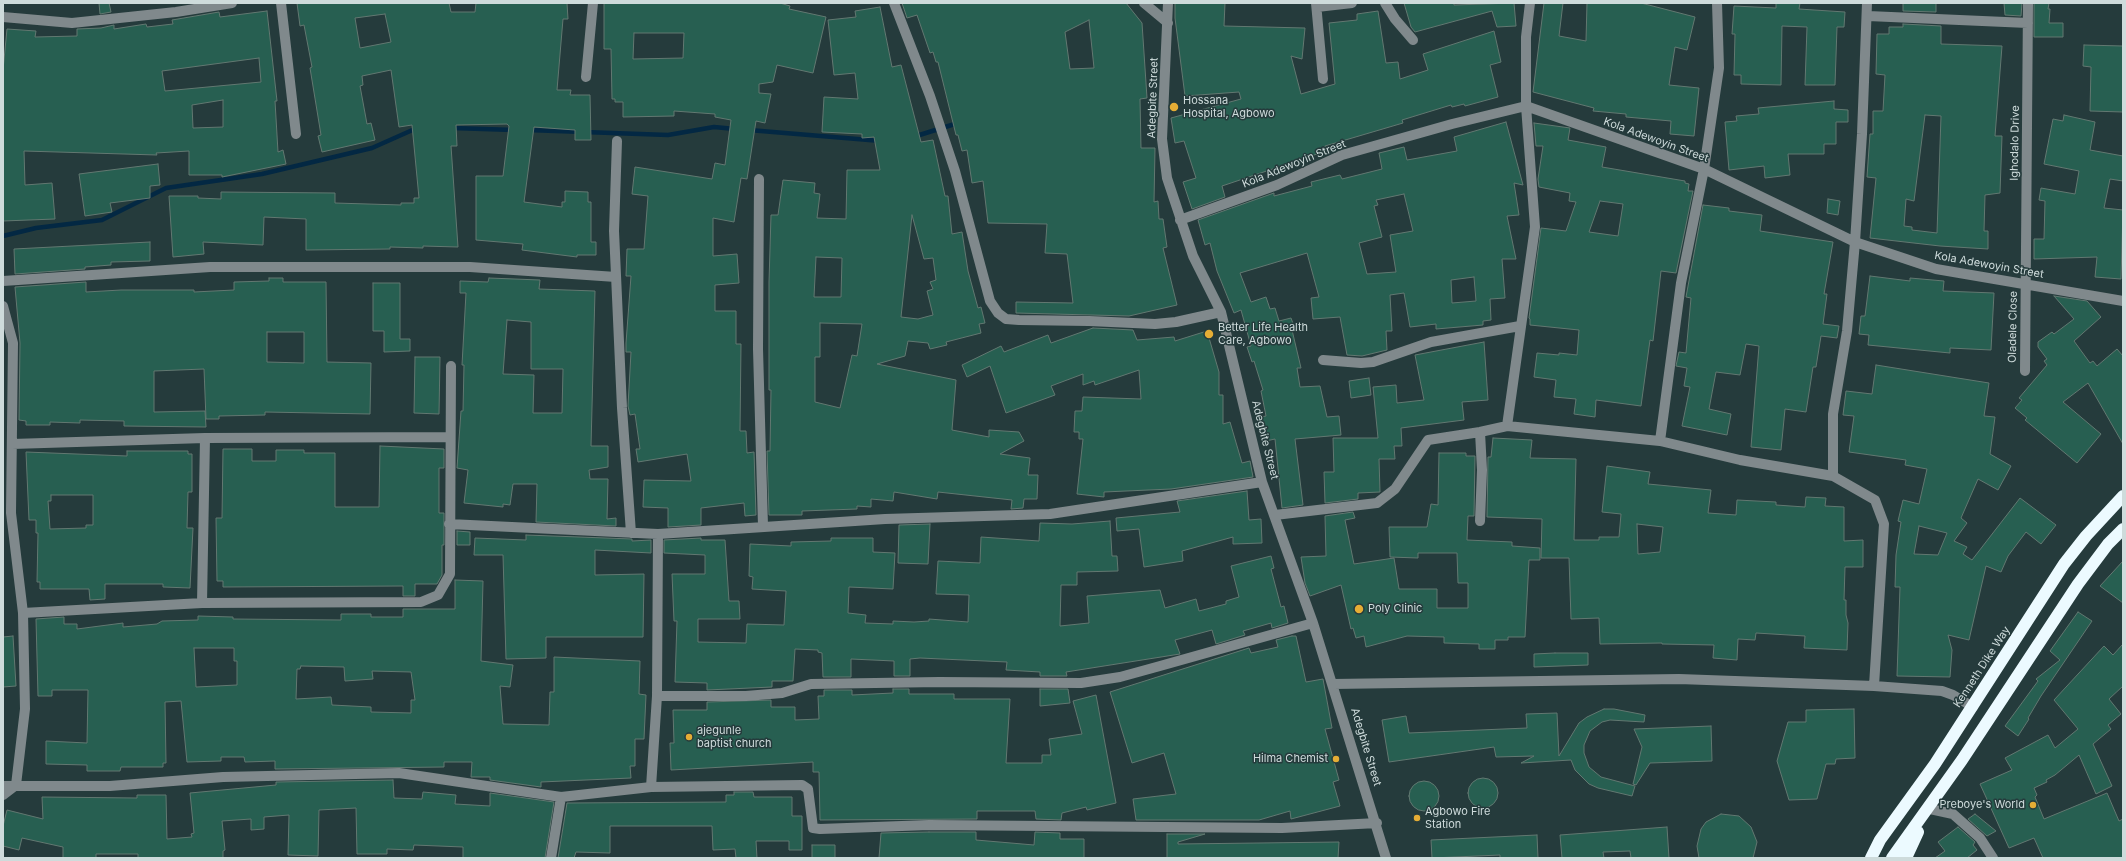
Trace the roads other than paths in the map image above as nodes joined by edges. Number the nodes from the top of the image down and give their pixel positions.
1 (232, 3) edge
2 (281, 3) edge
3 (593, 3) edge
4 (894, 3) edge
5 (1144, 3) edge
6 (1168, 3) edge
7 (1352, 3) edge
8 (1385, 3) edge
9 (1530, 3) edge
10 (1717, 3) edge
11 (1867, 3) edge
12 (2028, 3) edge
13 (1316, 5) edge
14 (1868, 16) junction
15 (3, 17) edge
16 (1168, 23) junction
17 (2028, 23) junction
18 (1413, 40) dead end
19 (586, 77) dead end
20 (1323, 78) dead end
21 (1526, 106) junction
22 (296, 134) dead end
23 (617, 141) dead end
24 (1704, 169) junction
25 (760, 179) dead end
26 (1180, 220) junction
27 (1855, 242) junction
28 (616, 277) junction
29 (3, 281) edge
30 (2026, 283) junction
31 (2123, 301) edge
32 (3, 306) edge
33 (1221, 312) junction
34 (1520, 326) junction
35 (7, 337) edge
36 (1323, 360) dead end
37 (451, 366) dead end
38 (2025, 372) dead end
39 (1506, 426) junction
40 (1480, 432) junction
41 (450, 437) junction
42 (205, 438) junction
43 (1660, 441) junction
44 (12, 444) junction
45 (1833, 476) junction
46 (1262, 482) junction
47 (2123, 496) edge
48 (1275, 515) junction
49 (1480, 521) dead end
50 (449, 524) junction
51 (763, 526) junction
52 (2123, 529) edge
53 (631, 533) junction
54 (658, 534) junction
55 (202, 603) junction
56 (23, 613) junction
57 (1313, 622) junction
58 (1333, 684) junction
59 (1874, 686) junction
60 (657, 696) junction
61 (1972, 707) junction
62 (16, 785) junction
63 (3, 786) edge
64 (651, 787) junction
65 (3, 794) edge
66 (1938, 794) junction
67 (561, 797) junction
68 (1930, 809) junction
69 (1377, 823) junction
70 (1880, 840) junction
71 (551, 858) edge
72 (1386, 858) edge
73 (1867, 858) edge
74 (1871, 858) edge
75 (1892, 858) edge
76 (1906, 858) edge
77 (1993, 858) edge

1 - 15 street
2 - 22 street
3 - 19 street
4 - 33 street
5 - 16 street
6 - 16 street, Adegbite Street
7 - 13 street
8 - 18 street
9 - 21 street
10 - 24 street
11 - 14 street
12 - 17 street, Ighodalo Drive
13 - 20 street
14 - 17 street
14 - 27 street
16 - 26 street, Adegbite Street
17 - 30 street, Ighodalo Drive
21 - 24 street, Kola Adewoyin Street
21 - 26 street, Kola Adewoyin Street
21 - 34 street
23 - 28 street
24 - 27 street, Kola Adewoyin Street
24 - 43 street
25 - 51 street
26 - 33 street, Adegbite Street
27 - 30 street, Kola Adewoyin Street
27 - 45 street
28 - 29 street
28 - 53 street
30 - 31 street, Kola Adewoyin Street
30 - 38 street, Oladele Close
32 - 35 street
33 - 46 street, Adegbite Street
34 - 36 street
34 - 39 street
35 - 44 street
37 - 41 street
39 - 40 street
39 - 43 street
40 - 48 street
40 - 49 street
41 - 42 street
41 - 50 street
42 - 44 street
42 - 55 street
43 - 45 street
44 - 56 street
45 - 59 street
46 - 48 street, Adegbite Street
46 - 51 street
47 - 61 highway, Kenneth Dike Way
48 - 57 street, Adegbite Street
50 - 53 street
50 - 55 street
51 - 54 street
52 - 66 highway
53 - 54 street
54 - 60 street
55 - 56 street
56 - 62 street
57 - 58 street, Adegbite Street
57 - 60 street
58 - 59 street
58 - 69 street, Adegbite Street
59 - 61 street
60 - 64 street
61 - 70 highway, Kenneth Dike Way
62 - 63 street
62 - 65 street
62 - 67 street
64 - 67 street
64 - 69 street
66 - 68 highway
66 - 75 highway
67 - 71 street
68 - 76 highway
68 - 77 street
69 - 72 street, Adegbite Street
70 - 73 highway
70 - 74 highway, Kenneth Dike Way

